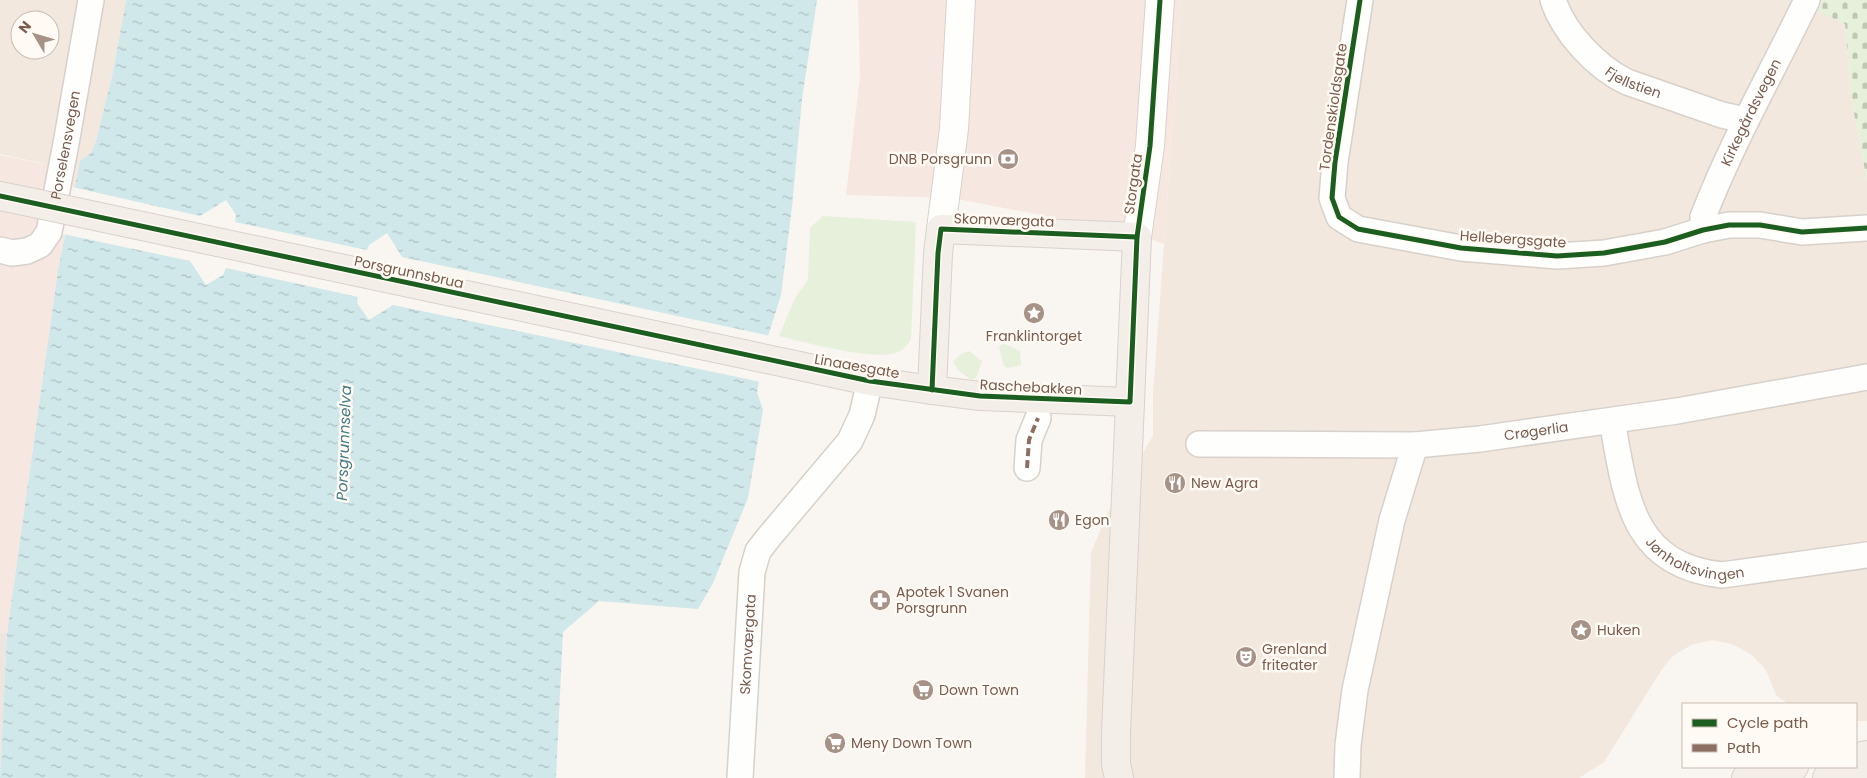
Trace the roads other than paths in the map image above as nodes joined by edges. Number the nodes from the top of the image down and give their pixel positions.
1 (91, 0) edge
2 (961, 0) edge
3 (1160, 0) edge
4 (1360, 0) edge
5 (1552, 0) edge
6 (1807, 0) edge
7 (1745, 120) junction
8 (0, 196) edge
9 (1339, 217) joint
10 (1867, 228) edge
11 (941, 229) junction
12 (1703, 230) junction
13 (1137, 237) junction
14 (0, 250) edge
15 (779, 362) joint
16 (1867, 376) edge
17 (870, 381) junction
18 (932, 390) junction
19 (1130, 402) junction
20 (1038, 418) dead end
21 (1612, 420) junction
22 (1200, 444) dead end
23 (1415, 445) junction
24 (1027, 468) dead end
25 (1867, 555) edge
26 (1790, 768) edge
27 (740, 778) edge
28 (1119, 778) edge
29 (1347, 778) edge
30 (1746, 778) edge
31 (1827, 778) edge
32 (1859, 778) edge

1 - 14 street, Porselensvegen
2 - 11 street, Skomværgata
3 - 13 street, Storgata
4 - 9 street, Tordenskioldsgate
5 - 7 street, Fjellstien
6 - 7 street, Kirkegårdsvegen
7 - 12 street, Kirkegårdsvegen
8 - 15 main road, Porsgrunnsbrua, bridge
9 - 12 street, Hellebergsgate
10 - 12 street, Hellebergsgate
11 - 13 main road, Skomværgata
11 - 18 main road, Skomværgata
13 - 19 main road, Storgata
15 - 17 main road, Linaaesgate
16 - 21 street, Crøgerlia
17 - 18 main road, Linaaesgate
17 - 27 street, Skomværgata
18 - 19 main road, Raschebakken
19 - 28 main road
20 - 24 street
21 - 23 street, Crøgerlia
21 - 25 street, Jønholtsvingen
22 - 23 street, Crøgerlia
23 - 29 street
26 - 30 main road
31 - 32 main road

